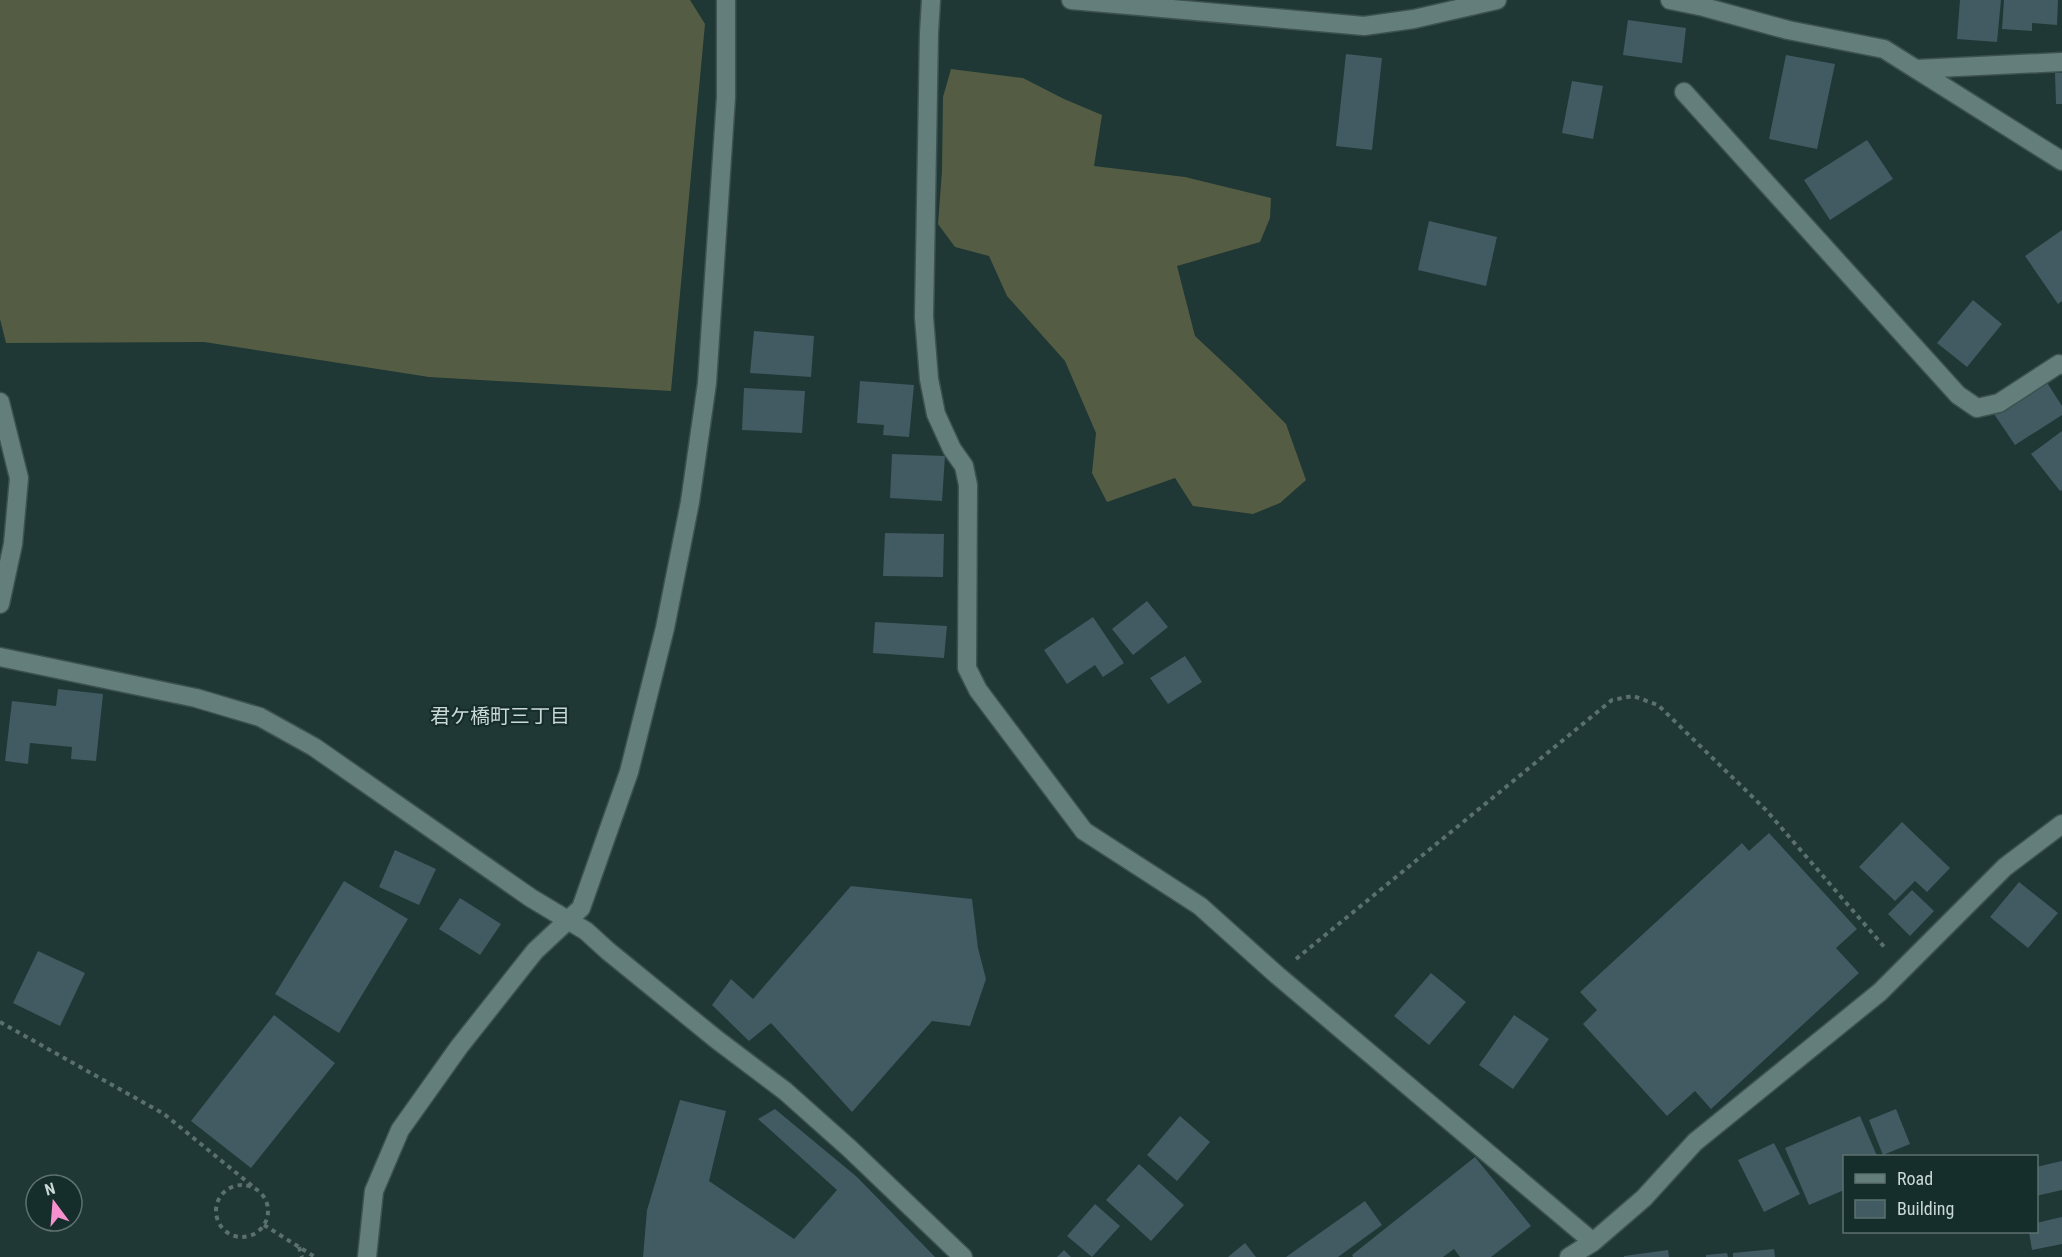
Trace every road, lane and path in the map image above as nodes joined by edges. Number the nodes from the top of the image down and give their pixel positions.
1 (726, 0) edge
2 (931, 0) edge
3 (1071, 0) edge
4 (1497, 0) edge
5 (1670, 0) edge
6 (2062, 62) edge
7 (1917, 69) junction
8 (1684, 92) dead end
9 (2062, 161) edge
10 (2062, 365) edge
11 (0, 402) edge
12 (0, 604) edge
13 (0, 657) edge
14 (2062, 824) edge
15 (568, 920) junction
16 (1903, 969) junction
17 (1277, 975) junction
18 (0, 1022) edge
19 (256, 1189) junction
20 (264, 1226) junction
21 (1593, 1242) junction
22 (299, 1247) junction
23 (302, 1257) edge
24 (315, 1257) edge
25 (367, 1257) edge
26 (963, 1257) edge
27 (1569, 1257) edge

1 - 15 street
2 - 17 street
3 - 4 street
5 - 7 street
6 - 7 street
7 - 9 street
8 - 10 street
11 - 12 street
13 - 15 street
14 - 16 street
15 - 25 street
15 - 26 street
16 - 17 path
16 - 21 street
17 - 21 street
18 - 19 path
19 - 20 path
19 - 20 path
20 - 22 path
21 - 27 street
22 - 23 path
22 - 24 path

